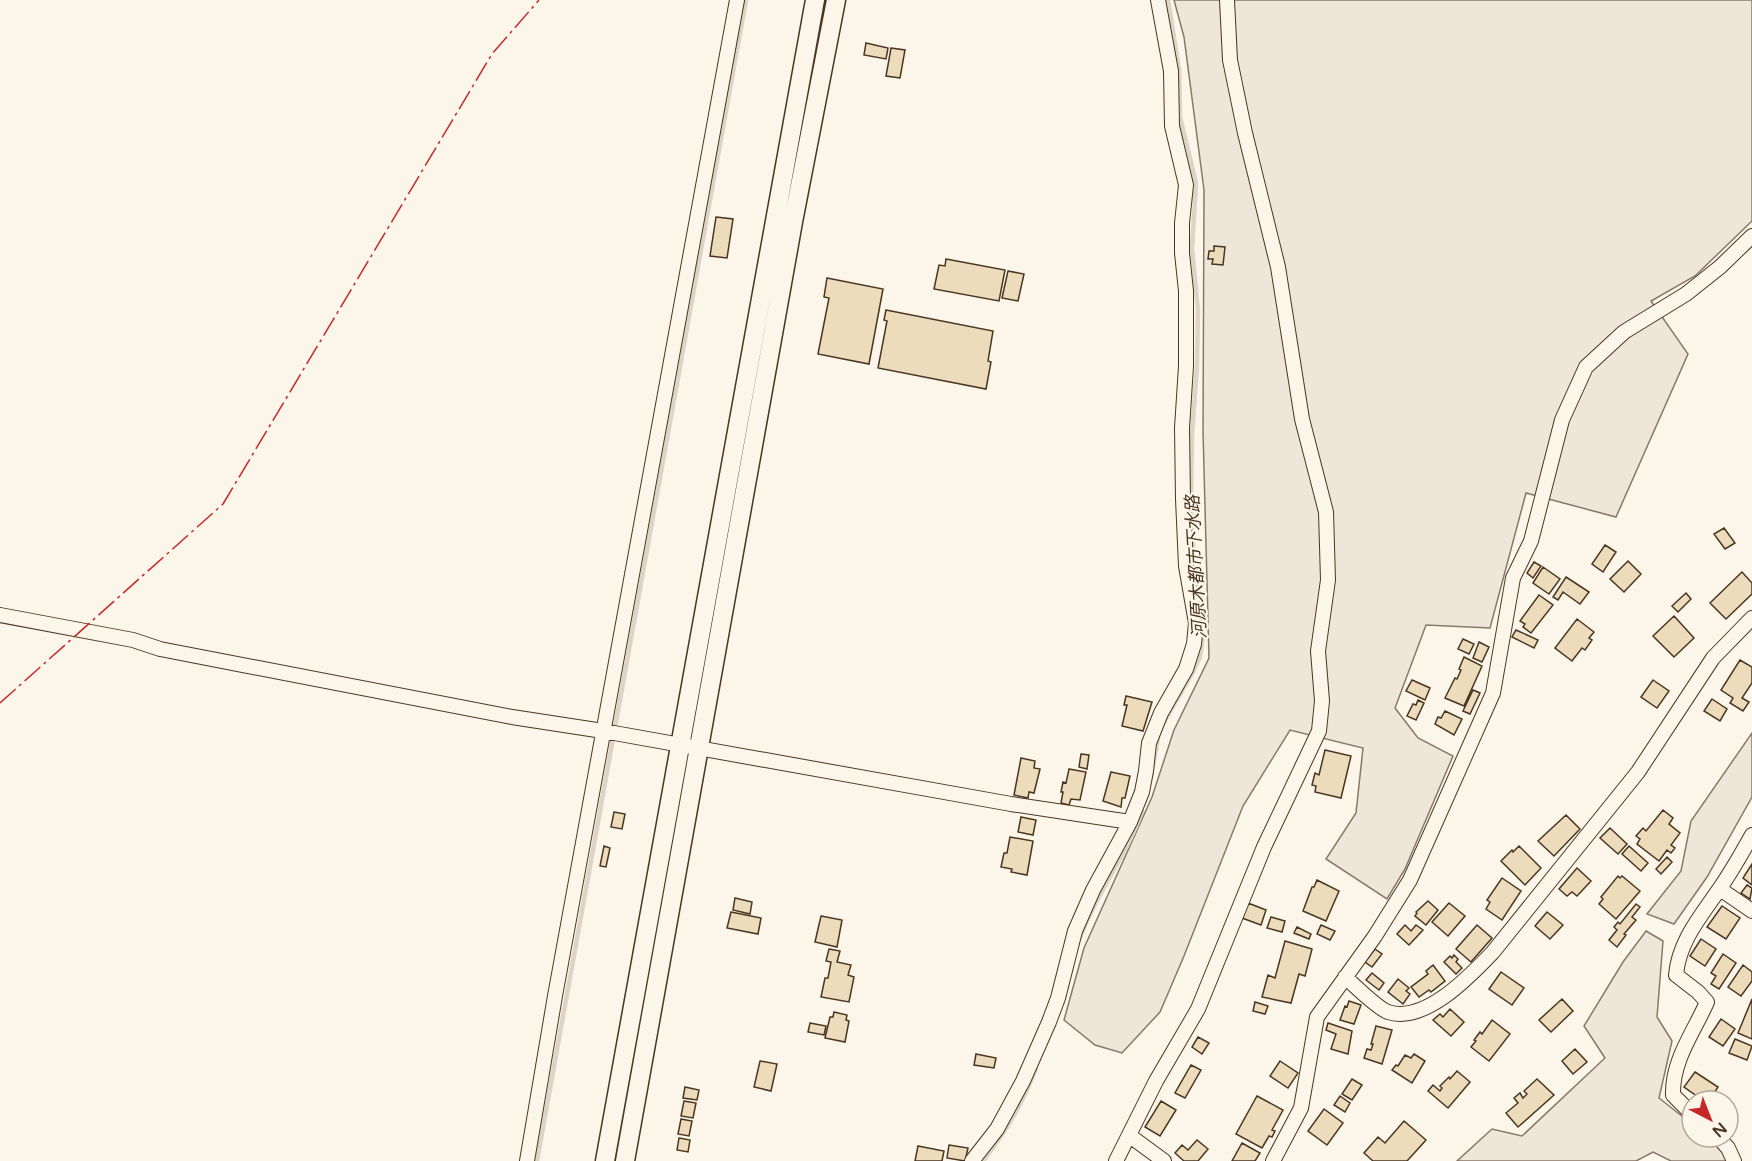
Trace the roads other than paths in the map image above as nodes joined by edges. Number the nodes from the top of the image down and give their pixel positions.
1 (737, 0) edge
2 (815, 0) edge
3 (836, 0) edge
4 (1158, 0) edge
5 (1227, 0) edge
6 (1752, 236) edge
7 (0, 615) edge
8 (1752, 618) edge
9 (603, 731) junction
10 (689, 747) junction
11 (1130, 822) junction
12 (1752, 835) edge
13 (1719, 889) junction
14 (1752, 911) edge
15 (1345, 977) junction
16 (1680, 1102) edge
17 (1130, 1136) junction
18 (527, 1161) edge
19 (605, 1161) edge
20 (625, 1161) edge
21 (972, 1161) edge
22 (1116, 1161) edge
23 (1164, 1161) edge
24 (1273, 1161) edge

1 - 9 street
2 - 10 street
3 - 10 street
4 - 11 street
5 - 17 street
6 - 15 street
7 - 9 street
8 - 15 street
9 - 10 street
9 - 18 street
10 - 11 street
10 - 19 street
10 - 20 street
11 - 21 street
12 - 13 street
13 - 14 street
13 - 16 street
15 - 24 street
17 - 22 street
17 - 23 street

